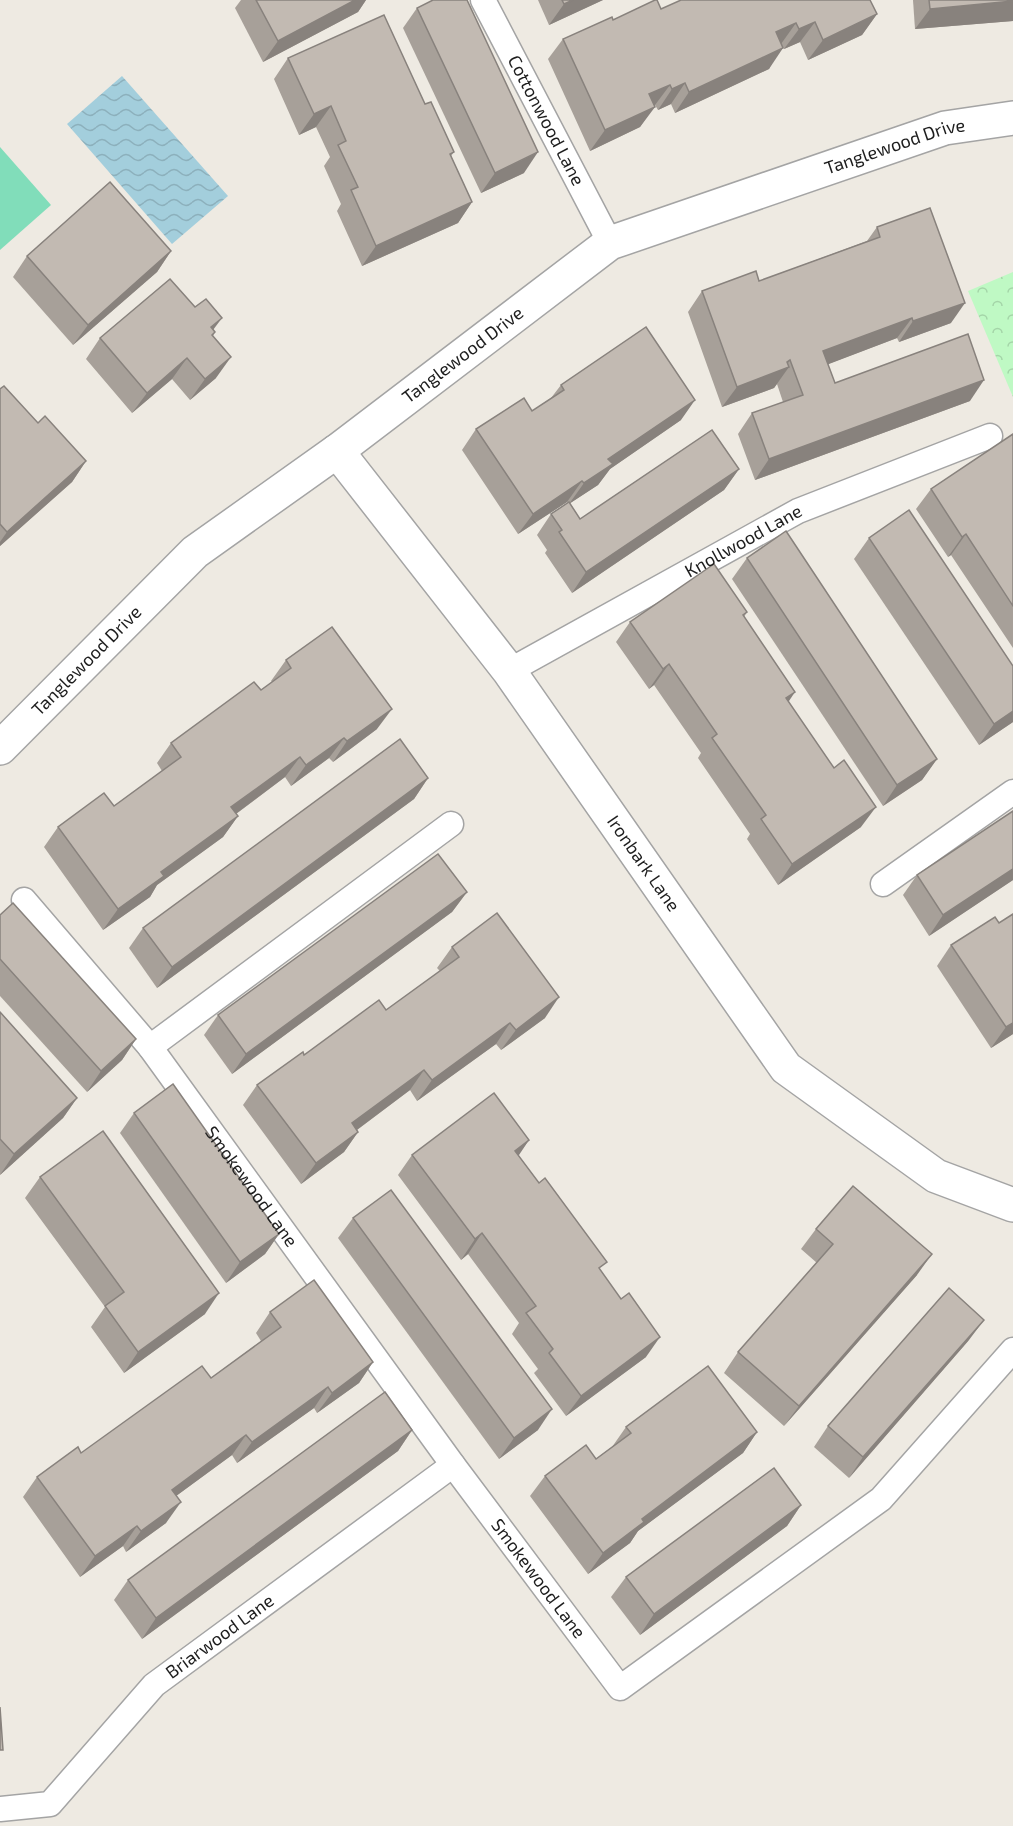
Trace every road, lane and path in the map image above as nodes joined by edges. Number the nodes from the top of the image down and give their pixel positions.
1 (483, 0) edge
2 (1013, 118) edge
3 (610, 243) junction
4 (990, 436) dead end
5 (337, 451) junction
6 (508, 671) junction
7 (0, 748) edge
8 (1013, 792) edge
9 (451, 824) dead end
10 (883, 884) dead end
11 (24, 900) dead end
12 (150, 1047) junction
13 (1013, 1205) edge
14 (1013, 1350) edge
15 (453, 1465) junction
16 (0, 1809) edge

1 - 3 lane, Cottonwood Lane
2 - 3 street, Tanglewood Drive
3 - 5 street, Tanglewood Drive
4 - 6 lane, Knollwood Lane
5 - 6 street, Ironbark Lane
5 - 7 street, Tanglewood Drive
6 - 13 street, Ironbark Lane
8 - 10 lane
9 - 12 lane
11 - 12 lane, Smokewood Lane
12 - 15 lane, Smokewood Lane
14 - 15 lane, Smokewood Lane
15 - 16 lane, Briarwood Lane

